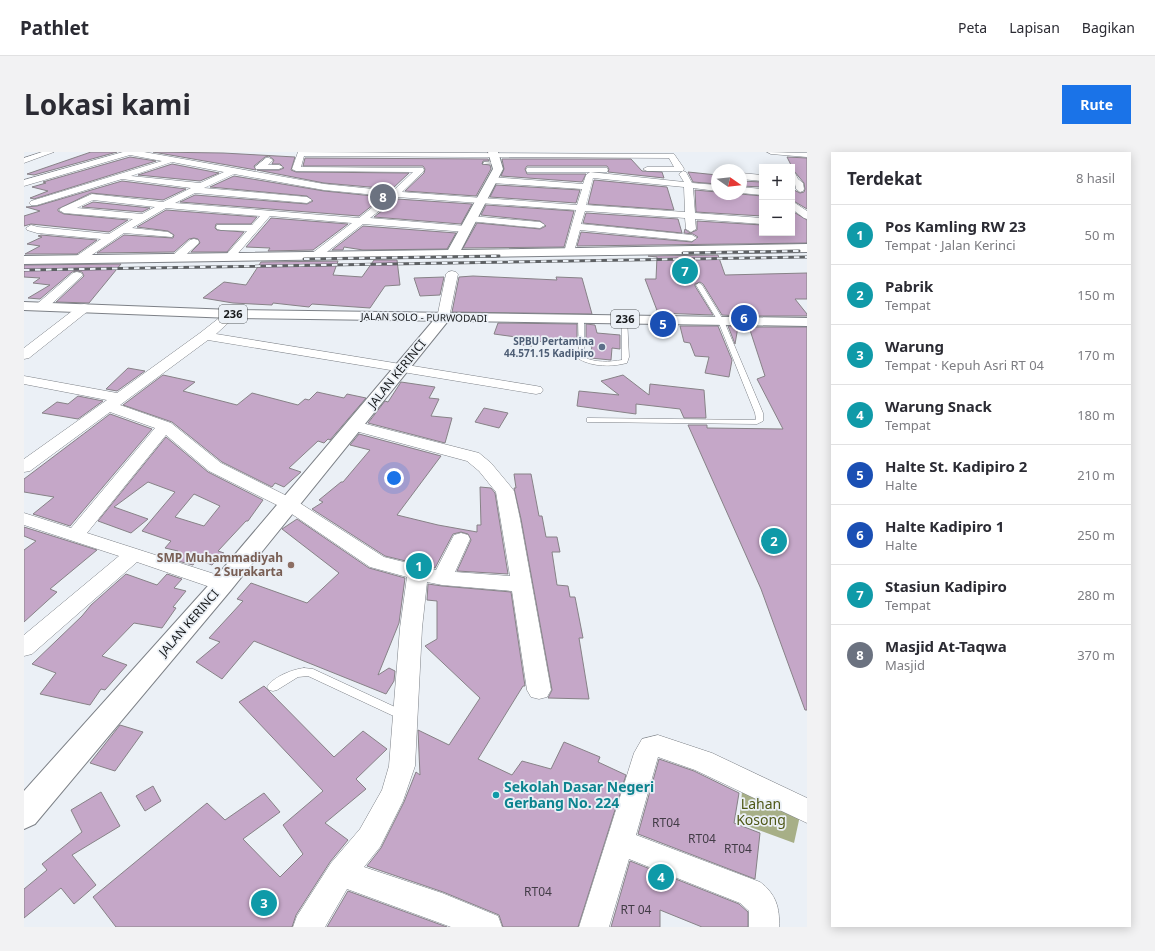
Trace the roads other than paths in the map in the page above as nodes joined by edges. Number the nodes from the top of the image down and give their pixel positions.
1 (50, 152) edge
2 (128, 152) edge
3 (153, 152) edge
4 (771, 152) edge
5 (301, 153) edge
6 (673, 154) edge
7 (807, 155) edge
8 (170, 160) junction
9 (269, 160) dead end
10 (24, 161) edge
11 (484, 163) dead end
12 (496, 166) edge
13 (296, 168) junction
14 (635, 169) dead end
15 (620, 170) dead end
16 (680, 170) junction
17 (233, 171) junction
18 (759, 171) edge
19 (696, 173) dead end
20 (759, 175) edge
21 (120, 177) junction
22 (747, 177) edge
23 (759, 178) edge
24 (339, 179) junction
25 (293, 181) junction
26 (795, 181) edge
27 (588, 183) junction
28 (24, 184) edge
29 (688, 185) junction
30 (711, 187) edge
31 (196, 188) junction
32 (800, 189) edge
33 (747, 191) edge
34 (759, 192) edge
35 (138, 193) dead end
36 (395, 194) junction
37 (177, 199) junction
38 (481, 199) junction
39 (307, 200) dead end
40 (125, 201) junction
41 (29, 202) edge
42 (807, 202) edge
43 (795, 203) edge
44 (164, 205) junction
45 (795, 206) edge
46 (58, 208) junction
47 (581, 208) junction
48 (219, 209) junction
49 (752, 210) dead end
50 (235, 211) junction
51 (31, 213) dead end
52 (101, 213) junction
53 (267, 214) junction
54 (689, 216) junction
55 (807, 216) edge
56 (142, 217) junction
57 (208, 218) dead end
58 (360, 220) junction
59 (758, 221) edge
60 (468, 224) junction
61 (577, 224) junction
62 (540, 225) dead end
63 (621, 226) dead end
64 (31, 228) dead end
65 (254, 228) junction
66 (122, 230) junction
67 (168, 235) dead end
68 (110, 237) junction
69 (194, 242) dead end
70 (693, 244) junction
71 (807, 248) edge
72 (569, 252) junction
73 (452, 254) junction
74 (230, 256) junction
75 (315, 256) junction
76 (177, 257) junction
77 (80, 259) junction
78 (24, 260) edge
79 (452, 274) dead end
80 (77, 275) dead end
81 (699, 285) dead end
82 (24, 306) edge
83 (42, 306) junction
84 (84, 308) junction
85 (232, 314) junction
86 (443, 318) junction
87 (581, 319) junction
88 (625, 319) junction
89 (721, 321) junction
90 (807, 322) edge
91 (205, 336) junction
92 (24, 355) edge
93 (401, 368) junction
94 (24, 380) edge
95 (536, 390) dead end
96 (115, 402) junction
97 (590, 420) dead end
98 (165, 426) junction
99 (354, 426) junction
100 (24, 467) edge
101 (289, 504) junction
102 (24, 519) edge
103 (75, 535) junction
104 (461, 539) dead end
105 (134, 554) junction
106 (418, 573) junction
107 (442, 578) junction
108 (223, 584) junction
109 (520, 584) junction
110 (24, 648) edge
111 (273, 687) dead end
112 (539, 690) dead end
113 (405, 717) junction
114 (807, 811) edge
115 (24, 814) edge
116 (619, 842) junction
117 (342, 873) junction
118 (308, 927) edge
119 (487, 927) edge
120 (594, 927) edge
121 (764, 927) edge

1 - 10 street
2 - 3 street
2 - 8 street
2 - 28 street
4 - 7 street
5 - 12 street
5 - 13 street
6 - 12 street
6 - 16 street
8 - 17 street
8 - 21 street
9 - 13 street
11 - 12 lane
12 - 27 street
12 - 38 street
13 - 24 street
13 - 25 street
14 - 16 street
15 - 27 street
16 - 19 street
16 - 29 street
17 - 25 street
17 - 31 street
18 - 20 street
21 - 31 street
21 - 41 street
22 - 23 street
24 - 25 street
24 - 36 street
24 - 36 street
26 - 32 street
27 - 29 street
27 - 47 street
29 - 30 street
29 - 54 street
31 - 37 street
31 - 39 street
33 - 34 street
35 - 37 street
36 - 38 street
36 - 58 street
37 - 44 street
38 - 47 street
38 - 60 street
40 - 44 street
40 - 46 street
40 - 52 street
41 - 46 street
42 - 43 street
44 - 48 street
44 - 56 street
45 - 55 street
46 - 51 street
46 - 52 street
47 - 54 street
47 - 61 street
48 - 50 street
48 - 57 street
49 - 59 street
50 - 53 street
50 - 65 street
52 - 56 street
53 - 58 street
53 - 65 street
54 - 59 street
54 - 70 street
56 - 66 street
58 - 60 street
58 - 75 street
60 - 62 street
60 - 73 street
61 - 63 street
61 - 70 street
61 - 72 street
64 - 68 street
65 - 74 street
66 - 67 street
66 - 68 street
68 - 77 street
69 - 76 street
70 - 71 street
70 - 72 street
72 - 73 street
73 - 75 street
74 - 75 street
74 - 76 street
76 - 77 street
77 - 78 street
79 - 86 street
80 - 83 street
81 - 89 lane
82 - 83 street, JALAN SOLO - PURWODADI / 236
83 - 84 street, JALAN SOLO - PURWODADI / 236
84 - 85 street, JALAN SOLO - PURWODADI / 236
84 - 92 street
85 - 86 street, JALAN SOLO - PURWODADI / 236
85 - 91 street
86 - 87 street, JALAN SOLO - PURWODADI / 236
86 - 93 street, JALAN KERINCI
87 - 88 street, JALAN SOLO - PURWODADI / 236
87 - 88 lane
88 - 89 street, JALAN SOLO - PURWODADI / 236
89 - 90 street, JALAN SOLO - PURWODADI / 236
89 - 97 lane
91 - 93 street
91 - 96 street
93 - 95 street
93 - 99 street, JALAN KERINCI
94 - 96 street
96 - 98 street
96 - 100 street
98 - 101 street
98 - 103 street
99 - 101 street, JALAN KERINCI
99 - 109 street
101 - 106 street
101 - 108 street, JALAN KERINCI
102 - 103 street
103 - 105 street
104 - 107 street
105 - 108 street
105 - 110 street
106 - 107 street
106 - 113 street
107 - 109 street
108 - 115 street, JALAN KERINCI
109 - 112 street
111 - 113 lane
113 - 117 street
114 - 116 street
116 - 120 street
116 - 121 street
117 - 118 street
117 - 119 street

